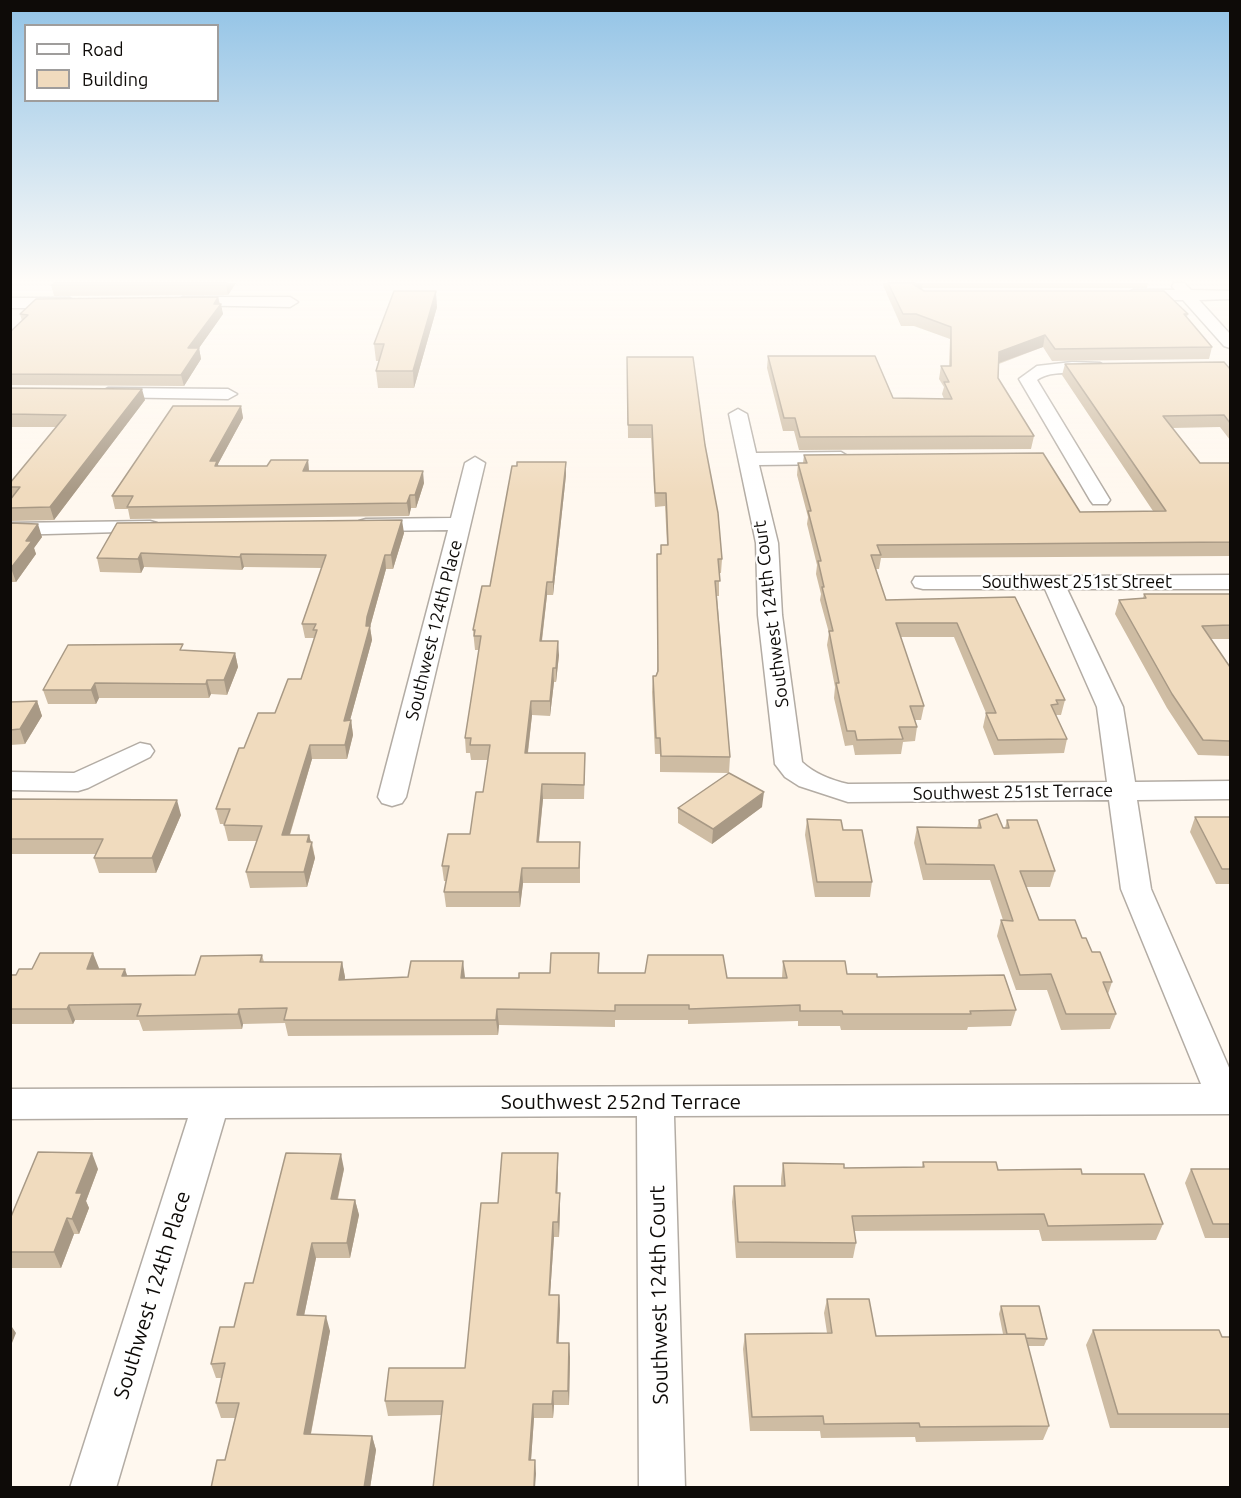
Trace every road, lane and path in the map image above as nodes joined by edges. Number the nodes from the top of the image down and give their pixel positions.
1 (1121, 368) edge
2 (90, 393) edge
3 (228, 394) dead end
4 (738, 414) dead end
5 (1050, 457) dead end
6 (1073, 457) junction
7 (865, 458) edge
8 (747, 459) junction
9 (475, 463) dead end
10 (1100, 500) dead end
11 (461, 524) junction
12 (346, 525) edge
13 (173, 527) edge
14 (10, 529) edge
15 (923, 582) dead end
16 (1053, 582) junction
17 (1230, 582) edge
18 (140, 751) dead end
19 (800, 776) joint
20 (10, 781) edge
21 (1230, 790) edge
22 (1124, 791) junction
23 (392, 797) dead end
24 (1228, 1099) edge
25 (655, 1102) junction
26 (210, 1103) junction
27 (10, 1104) edge
28 (93, 1488) edge
29 (662, 1488) edge

1 - 6 street
2 - 3 street
4 - 8 street, Southwest 124th Court
5 - 6 street
6 - 10 street
7 - 8 street
8 - 19 street, Southwest 124th Court
9 - 11 street, Southwest 124th Place
11 - 12 street
11 - 23 street, Southwest 124th Place
13 - 14 street
15 - 16 street, Southwest 251st Street
16 - 17 street, Southwest 251st Street
16 - 22 street
18 - 20 street
19 - 22 street, Southwest 251st Terrace
21 - 22 street, Southwest 251st Terrace
22 - 24 street
24 - 25 street, Southwest 252nd Terrace
25 - 26 street, Southwest 252nd Terrace
25 - 29 street, Southwest 124th Court
26 - 27 street, Southwest 252nd Terrace
26 - 28 street, Southwest 124th Place

